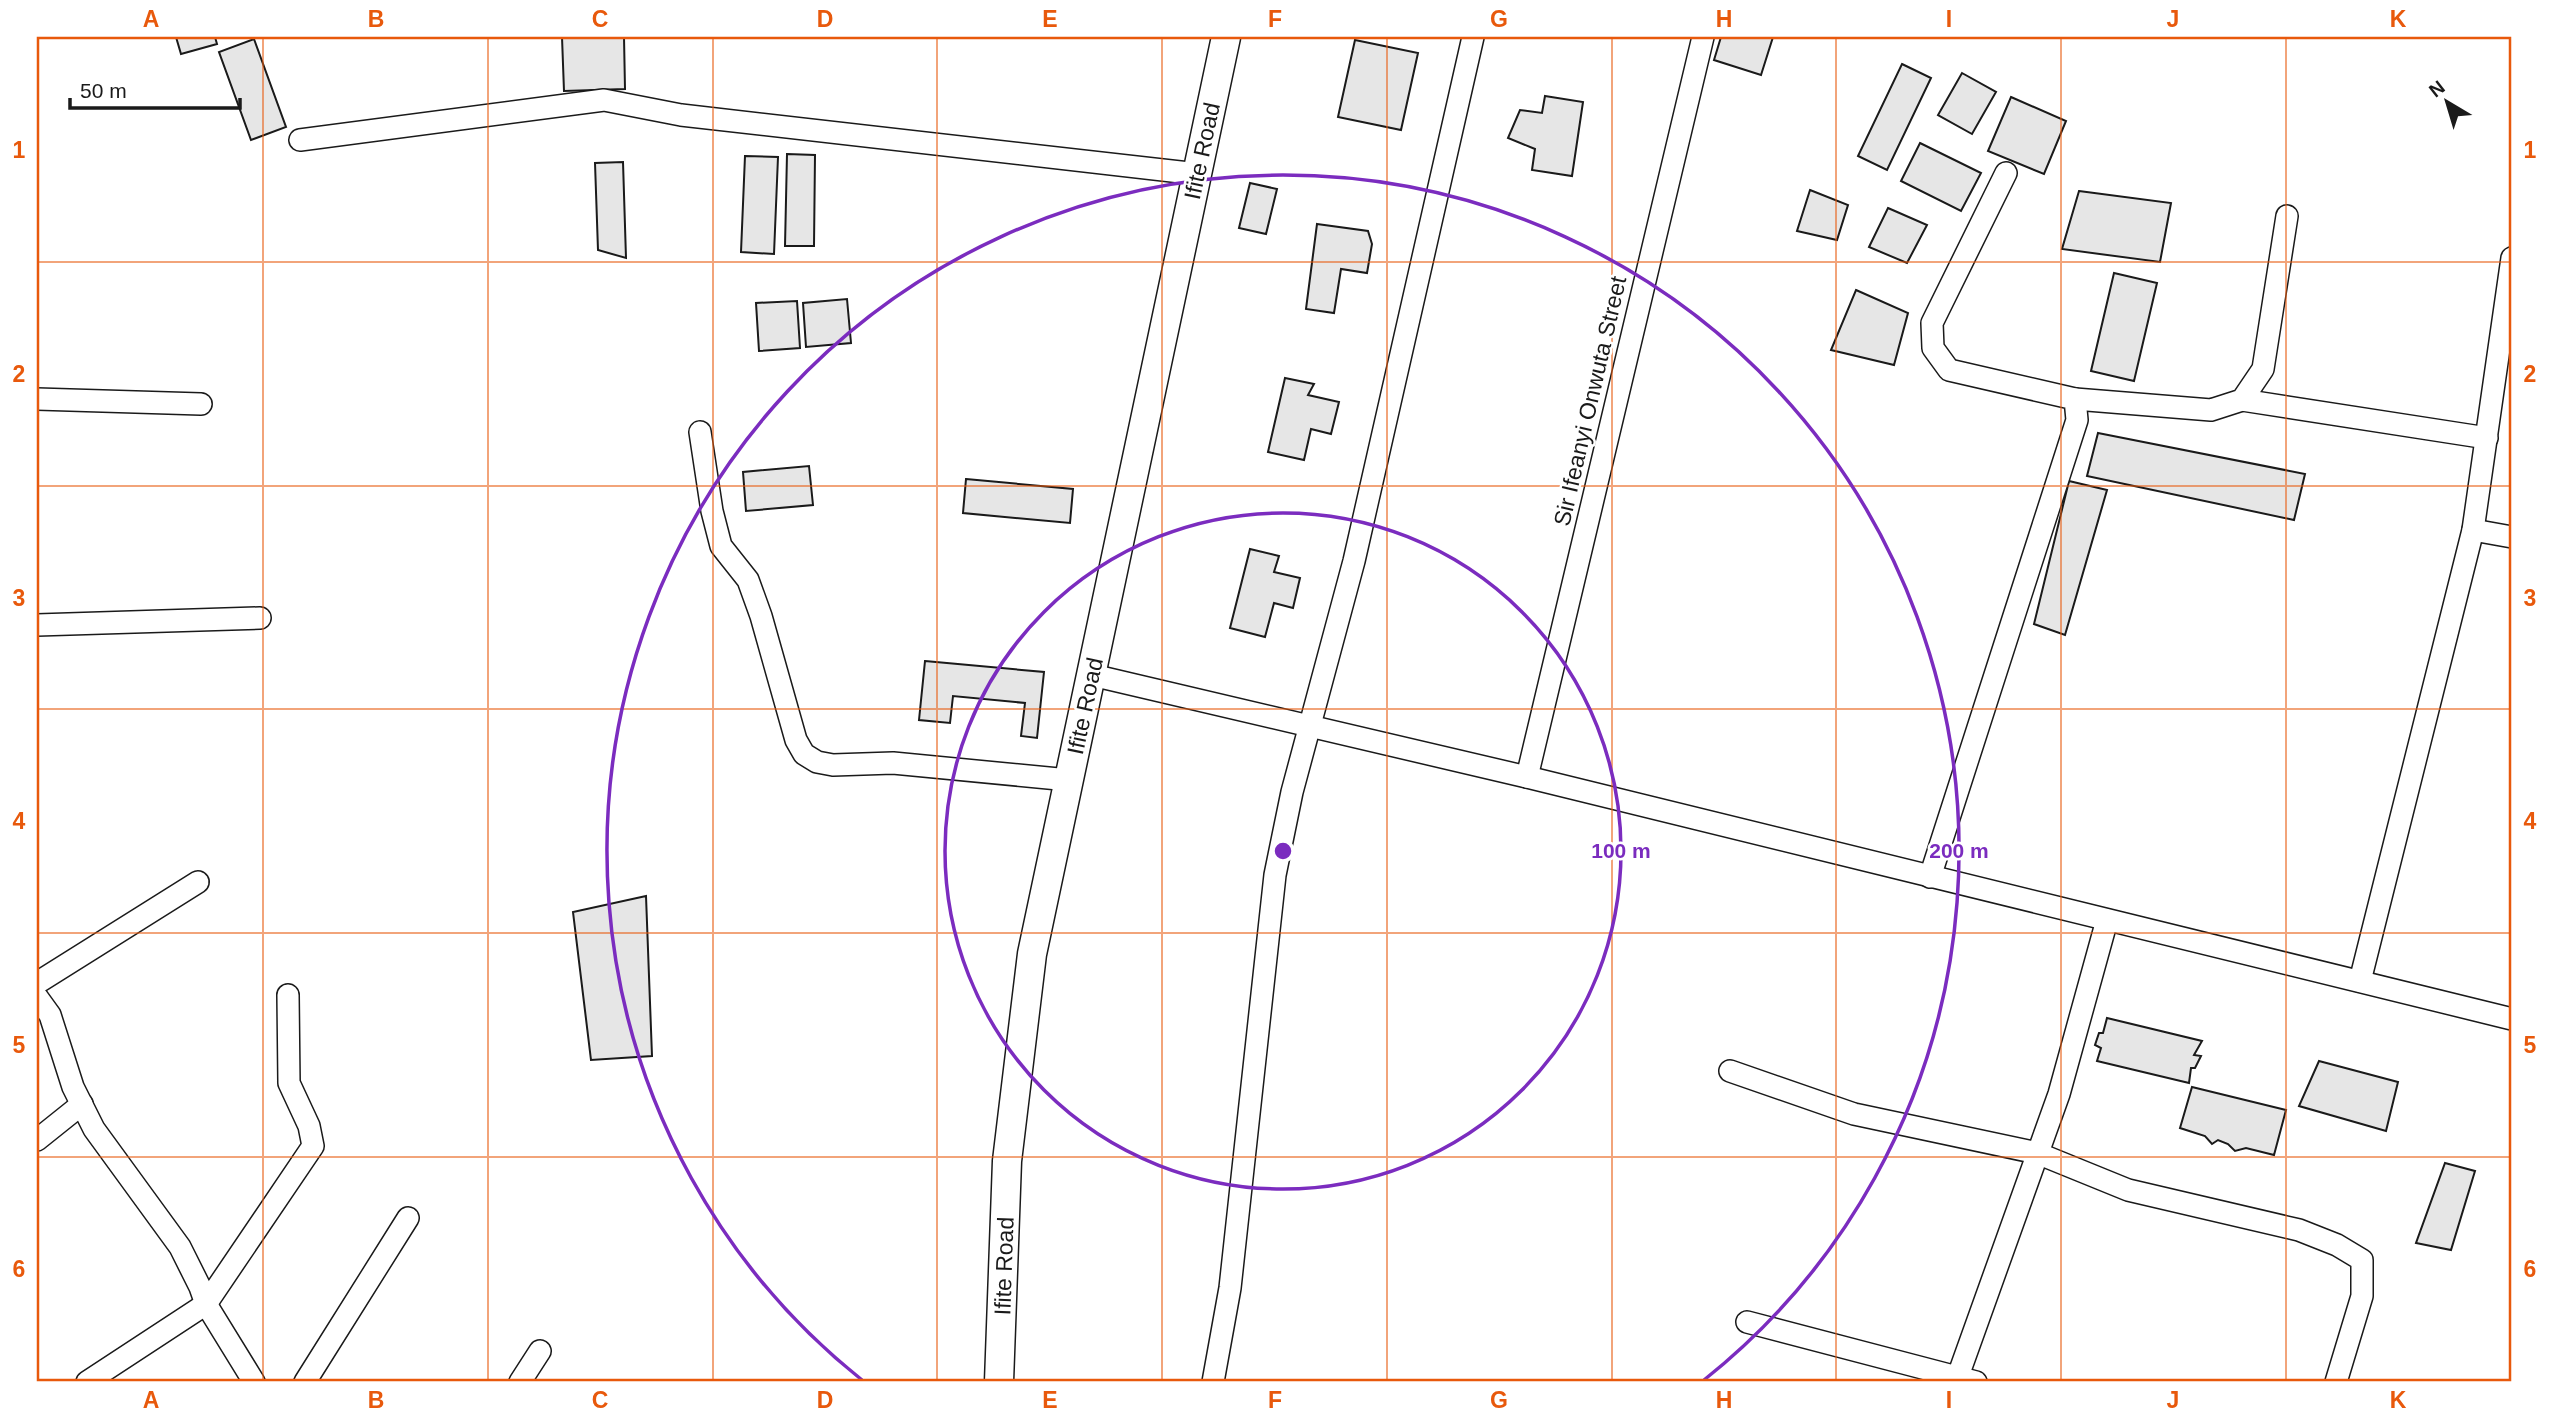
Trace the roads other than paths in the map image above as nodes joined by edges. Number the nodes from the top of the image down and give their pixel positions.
1 (1226, 37) edge
2 (1473, 37) edge
3 (1703, 37) edge
4 (300, 140) dead end
5 (2006, 173) dead end
6 (1198, 174) junction
7 (2287, 216) dead end
8 (2512, 258) edge
9 (37, 399) edge
10 (2075, 399) junction
11 (2242, 400) junction
12 (201, 404) dead end
13 (699, 432) dead end
14 (2487, 438) junction
15 (2473, 530) junction
16 (2512, 537) edge
17 (260, 618) dead end
18 (37, 625) edge
19 (1092, 675) junction
20 (1311, 728) junction
21 (1527, 777) junction
22 (1069, 780) junction
23 (1930, 877) junction
24 (198, 882) dead end
25 (2107, 920) junction
26 (2360, 981) junction
27 (37, 983) edge
28 (288, 995) dead end
29 (37, 997) edge
30 (2512, 1019) edge
31 (1730, 1071) dead end
32 (82, 1104) junction
33 (37, 1140) edge
34 (2037, 1153) junction
35 (408, 1218) dead end
36 (206, 1304) junction
37 (1747, 1322) dead end
38 (540, 1351) dead end
39 (1967, 1379) edge
40 (88, 1382) edge
41 (254, 1382) edge
42 (305, 1382) edge
43 (520, 1382) edge
44 (999, 1382) edge
45 (1213, 1382) edge
46 (2336, 1382) edge

1 - 6 street, Ifite Road
2 - 20 street
3 - 21 street, Sir Ifeanyi Onwuta Street
4 - 6 street
5 - 10 street
6 - 19 street, Ifite Road
7 - 11 street
8 - 14 street
9 - 12 street
10 - 11 street
10 - 23 street
11 - 14 street
13 - 22 street
14 - 15 street
15 - 16 street
15 - 26 street
17 - 18 street
19 - 20 street
19 - 22 street, Ifite Road
20 - 21 street
20 - 45 street
21 - 23 street
22 - 44 street, Ifite Road
23 - 25 street
24 - 27 street
25 - 26 street
25 - 34 street
26 - 30 street
28 - 36 street
29 - 32 street
31 - 34 street
32 - 33 street
32 - 36 street
34 - 39 street
34 - 46 street
35 - 42 street
36 - 40 street
36 - 41 street
37 - 39 street
38 - 43 street

